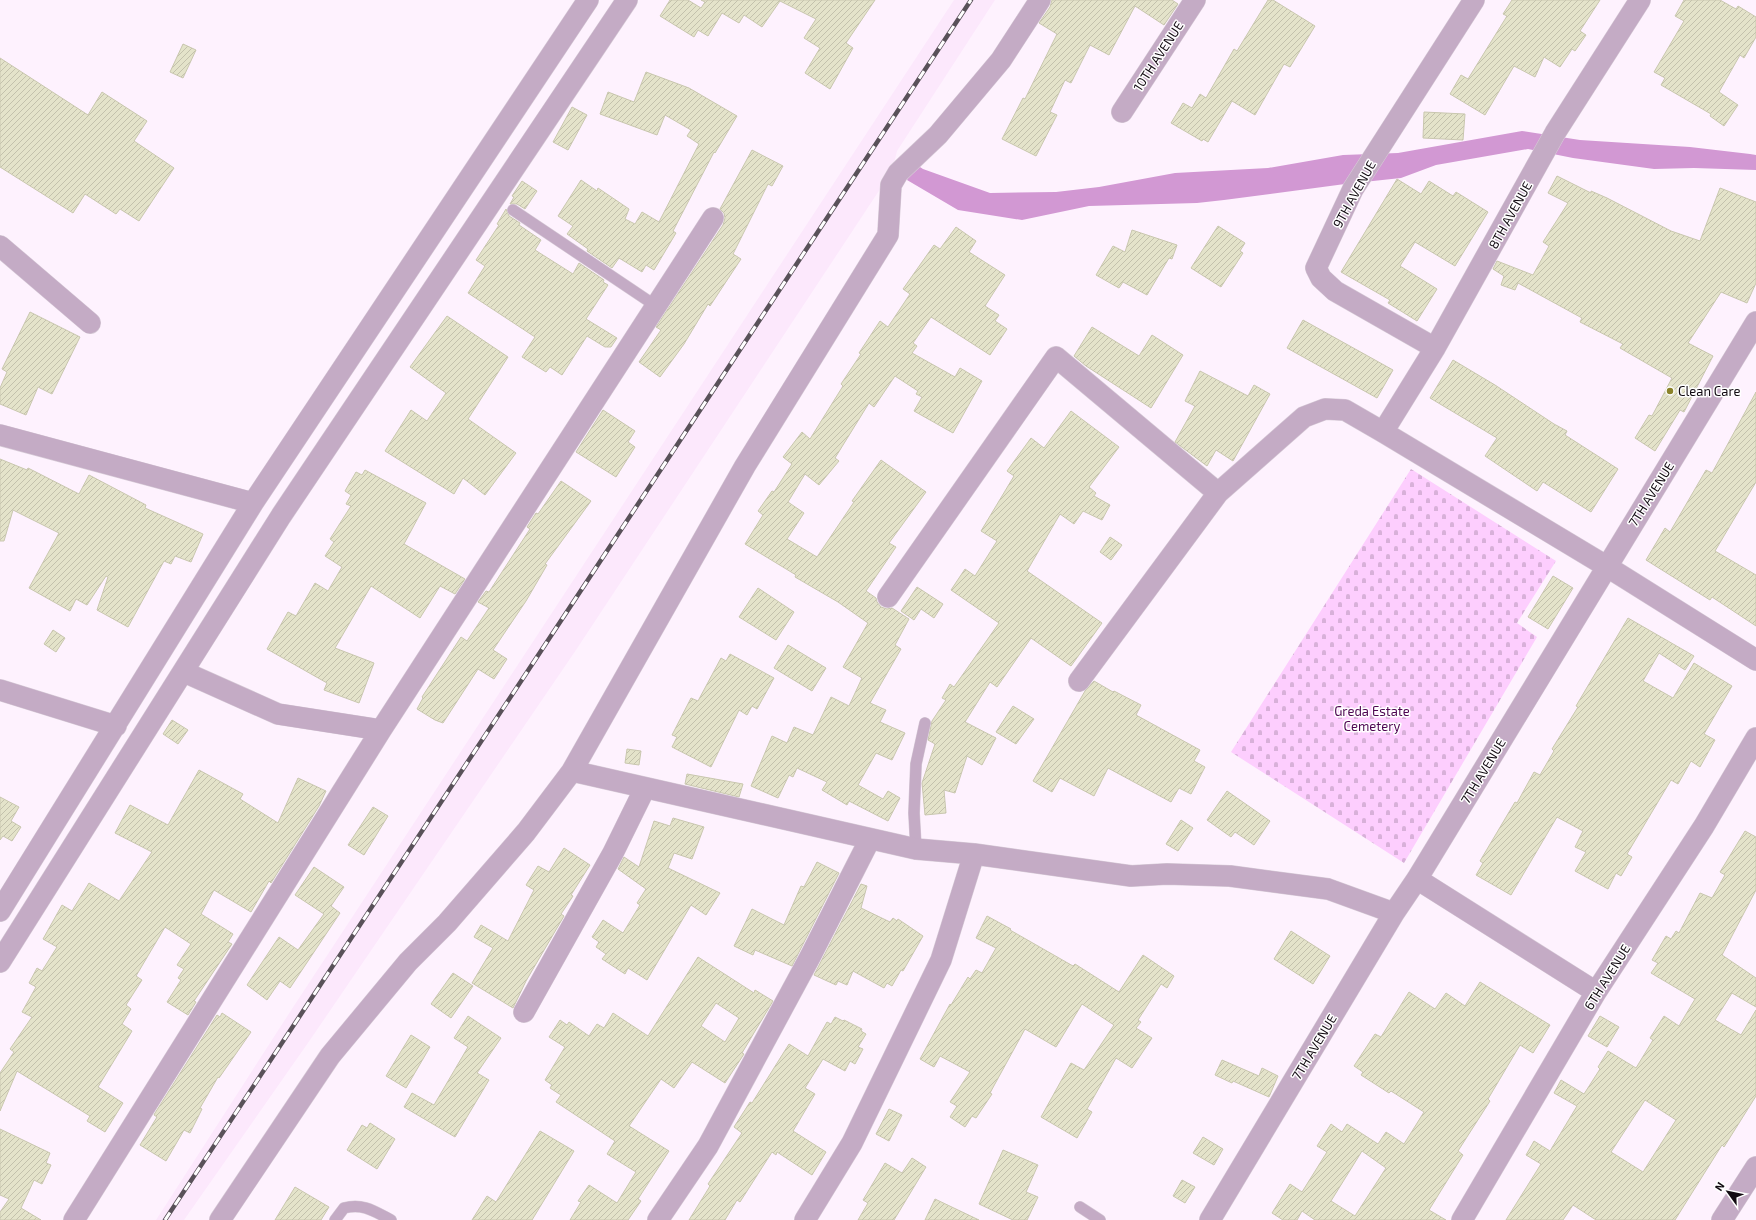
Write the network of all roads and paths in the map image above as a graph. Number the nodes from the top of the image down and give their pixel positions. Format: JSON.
{"nodes":[{"id":1,"x":588,"y":0,"type":"edge"},
{"id":2,"x":627,"y":0,"type":"edge"},
{"id":3,"x":1040,"y":0,"type":"edge"},
{"id":4,"x":1195,"y":0,"type":"edge"},
{"id":5,"x":1474,"y":0,"type":"edge"},
{"id":6,"x":1640,"y":0,"type":"edge"},
{"id":7,"x":1122,"y":112,"type":"dead end"},
{"id":8,"x":513,"y":210,"type":"dead end"},
{"id":9,"x":713,"y":218,"type":"dead end"},
{"id":10,"x":0,"y":246,"type":"edge"},
{"id":11,"x":656,"y":306,"type":"junction"},
{"id":12,"x":1756,"y":322,"type":"edge"},
{"id":13,"x":90,"y":323,"type":"dead end"},
{"id":14,"x":1435,"y":348,"type":"junction"},
{"id":15,"x":1383,"y":432,"type":"junction"},
{"id":16,"x":0,"y":435,"type":"edge"},
{"id":17,"x":1218,"y":493,"type":"junction"},
{"id":18,"x":253,"y":503,"type":"junction"},
{"id":19,"x":1606,"y":566,"type":"junction"},
{"id":20,"x":888,"y":597,"type":"dead end"},
{"id":21,"x":1756,"y":660,"type":"edge"},
{"id":22,"x":184,"y":672,"type":"junction"},
{"id":23,"x":1079,"y":681,"type":"dead end"},
{"id":24,"x":0,"y":690,"type":"edge"},
{"id":25,"x":925,"y":723,"type":"dead end"},
{"id":26,"x":116,"y":726,"type":"junction"},
{"id":27,"x":381,"y":730,"type":"junction"},
{"id":28,"x":1756,"y":738,"type":"edge"},
{"id":29,"x":572,"y":771,"type":"junction"},
{"id":30,"x":645,"y":788,"type":"junction"},
{"id":31,"x":870,"y":839,"type":"junction"},
{"id":32,"x":916,"y":849,"type":"junction"},
{"id":33,"x":974,"y":854,"type":"junction"},
{"id":34,"x":1417,"y":879,"type":"junction"},
{"id":35,"x":0,"y":911,"type":"edge"},
{"id":36,"x":1394,"y":913,"type":"junction"},
{"id":37,"x":0,"y":962,"type":"edge"},
{"id":38,"x":1596,"y":992,"type":"junction"},
{"id":39,"x":524,"y":1012,"type":"dead end"},
{"id":40,"x":1755,"y":1172,"type":"edge"},
{"id":41,"x":1080,"y":1207,"type":"dead end"},
{"id":42,"x":74,"y":1220,"type":"edge"},
{"id":43,"x":220,"y":1220,"type":"edge"},
{"id":44,"x":335,"y":1220,"type":"edge"},
{"id":45,"x":391,"y":1220,"type":"edge"},
{"id":46,"x":658,"y":1220,"type":"edge"},
{"id":47,"x":805,"y":1220,"type":"edge"},
{"id":48,"x":1100,"y":1220,"type":"edge"},
{"id":49,"x":1210,"y":1220,"type":"edge"},
{"id":50,"x":1462,"y":1220,"type":"edge"},
{"id":51,"x":1722,"y":1220,"type":"edge"}],
"edges":[{"from":1,"to":18,"type":"street"},
{"from":2,"to":22,"type":"street"},
{"from":3,"to":29,"type":"street"},
{"from":4,"to":7,"type":"street","name":"10TH AVENUE"},
{"from":5,"to":14,"type":"street","name":"9TH AVENUE"},
{"from":6,"to":14,"type":"street","name":"8TH AVENUE"},
{"from":8,"to":11,"type":"lane"},
{"from":9,"to":11,"type":"street"},
{"from":10,"to":13,"type":"street"},
{"from":11,"to":27,"type":"street"},
{"from":12,"to":19,"type":"street","name":"7TH AVENUE"},
{"from":14,"to":15,"type":"street","name":"8TH AVENUE"},
{"from":15,"to":17,"type":"street"},
{"from":15,"to":19,"type":"street"},
{"from":16,"to":18,"type":"street"},
{"from":17,"to":20,"type":"street"},
{"from":17,"to":23,"type":"street"},
{"from":18,"to":26,"type":"street"},
{"from":19,"to":21,"type":"street"},
{"from":19,"to":34,"type":"street","name":"7TH AVENUE"},
{"from":22,"to":27,"type":"street"},
{"from":22,"to":37,"type":"street"},
{"from":24,"to":26,"type":"street"},
{"from":25,"to":32,"type":"lane"},
{"from":26,"to":35,"type":"street"},
{"from":27,"to":42,"type":"street"},
{"from":28,"to":38,"type":"street","name":"6TH AVENUE"},
{"from":29,"to":30,"type":"street"},
{"from":29,"to":43,"type":"street"},
{"from":30,"to":31,"type":"street"},
{"from":30,"to":39,"type":"street"},
{"from":31,"to":32,"type":"street"},
{"from":31,"to":46,"type":"street"},
{"from":32,"to":33,"type":"street"},
{"from":33,"to":36,"type":"street"},
{"from":33,"to":47,"type":"street"},
{"from":34,"to":36,"type":"street","name":"7TH AVENUE"},
{"from":34,"to":38,"type":"street"},
{"from":36,"to":49,"type":"street","name":"7TH AVENUE"},
{"from":38,"to":50,"type":"street","name":"6TH AVENUE"},
{"from":40,"to":51,"type":"street"},
{"from":41,"to":48,"type":"lane"},
{"from":44,"to":45,"type":"lane"}]}
